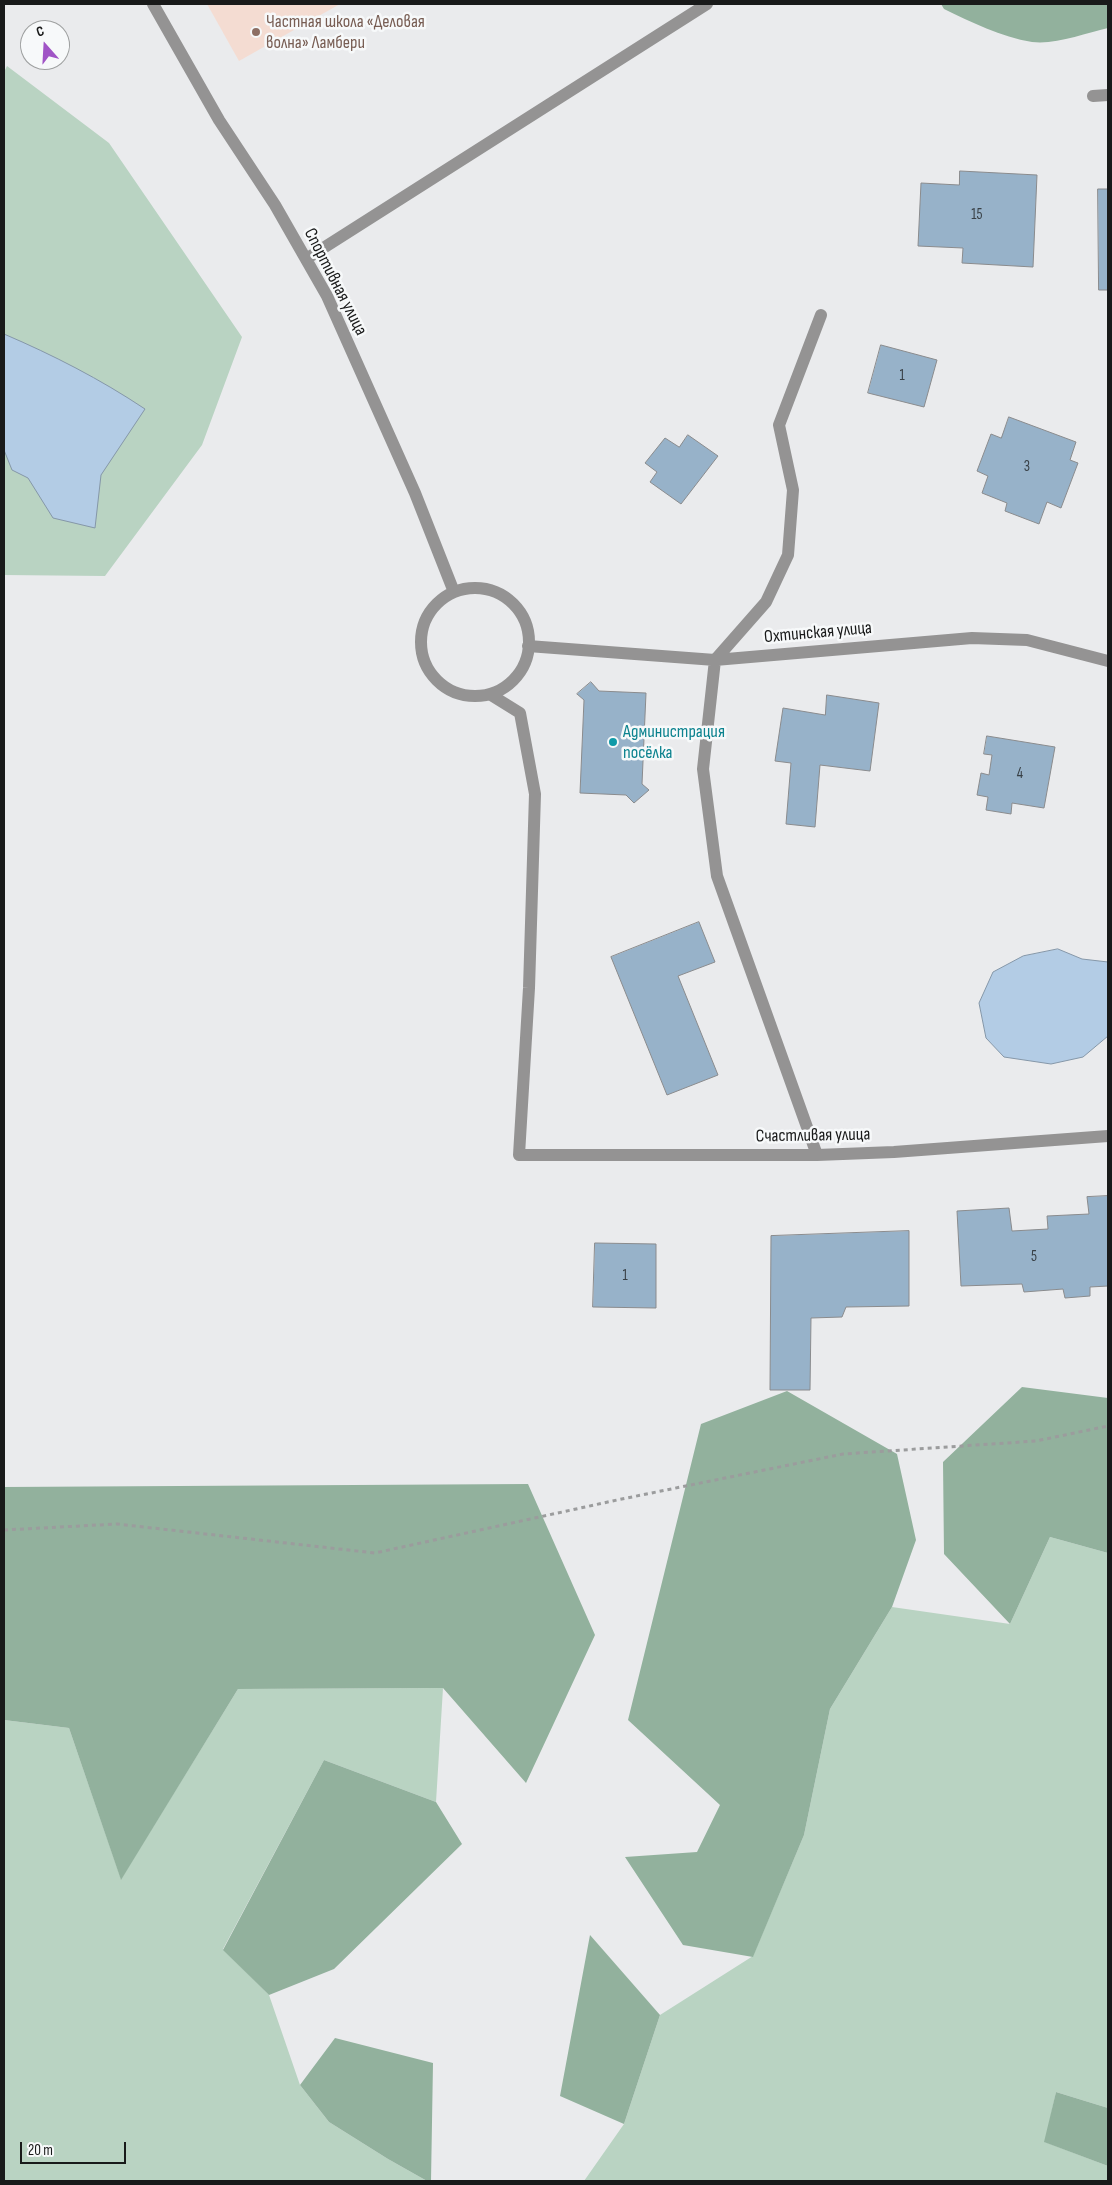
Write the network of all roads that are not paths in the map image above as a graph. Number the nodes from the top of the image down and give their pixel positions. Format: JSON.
{"nodes":[{"id":1,"x":153,"y":4,"type":"edge"},
{"id":2,"x":707,"y":4,"type":"edge"},
{"id":3,"x":1108,"y":95,"type":"edge"},
{"id":4,"x":1093,"y":96,"type":"dead end"},
{"id":5,"x":306,"y":259,"type":"junction"},
{"id":6,"x":822,"y":314,"type":"dead end"},
{"id":7,"x":454,"y":592,"type":"junction"},
{"id":8,"x":528,"y":646,"type":"junction"},
{"id":9,"x":715,"y":660,"type":"junction"},
{"id":10,"x":1108,"y":661,"type":"edge"},
{"id":11,"x":491,"y":695,"type":"junction"},
{"id":12,"x":1108,"y":1136,"type":"edge"},
{"id":13,"x":817,"y":1155,"type":"junction"}],
"edges":[{"from":1,"to":5,"type":"street","name":"Спортивная улица"},
{"from":2,"to":5,"type":"street"},
{"from":3,"to":4,"type":"street"},
{"from":5,"to":7,"type":"street","name":"Спортивная улица"},
{"from":6,"to":9,"type":"street"},
{"from":7,"to":8,"type":"street"},
{"from":7,"to":11,"type":"street"},
{"from":8,"to":9,"type":"street","name":"Охтинская улица"},
{"from":8,"to":11,"type":"street"},
{"from":9,"to":10,"type":"street","name":"Охтинская улица"},
{"from":9,"to":13,"type":"street"},
{"from":11,"to":13,"type":"street","name":"Счастливая улица"},
{"from":12,"to":13,"type":"street","name":"Счастливая улица"}]}
